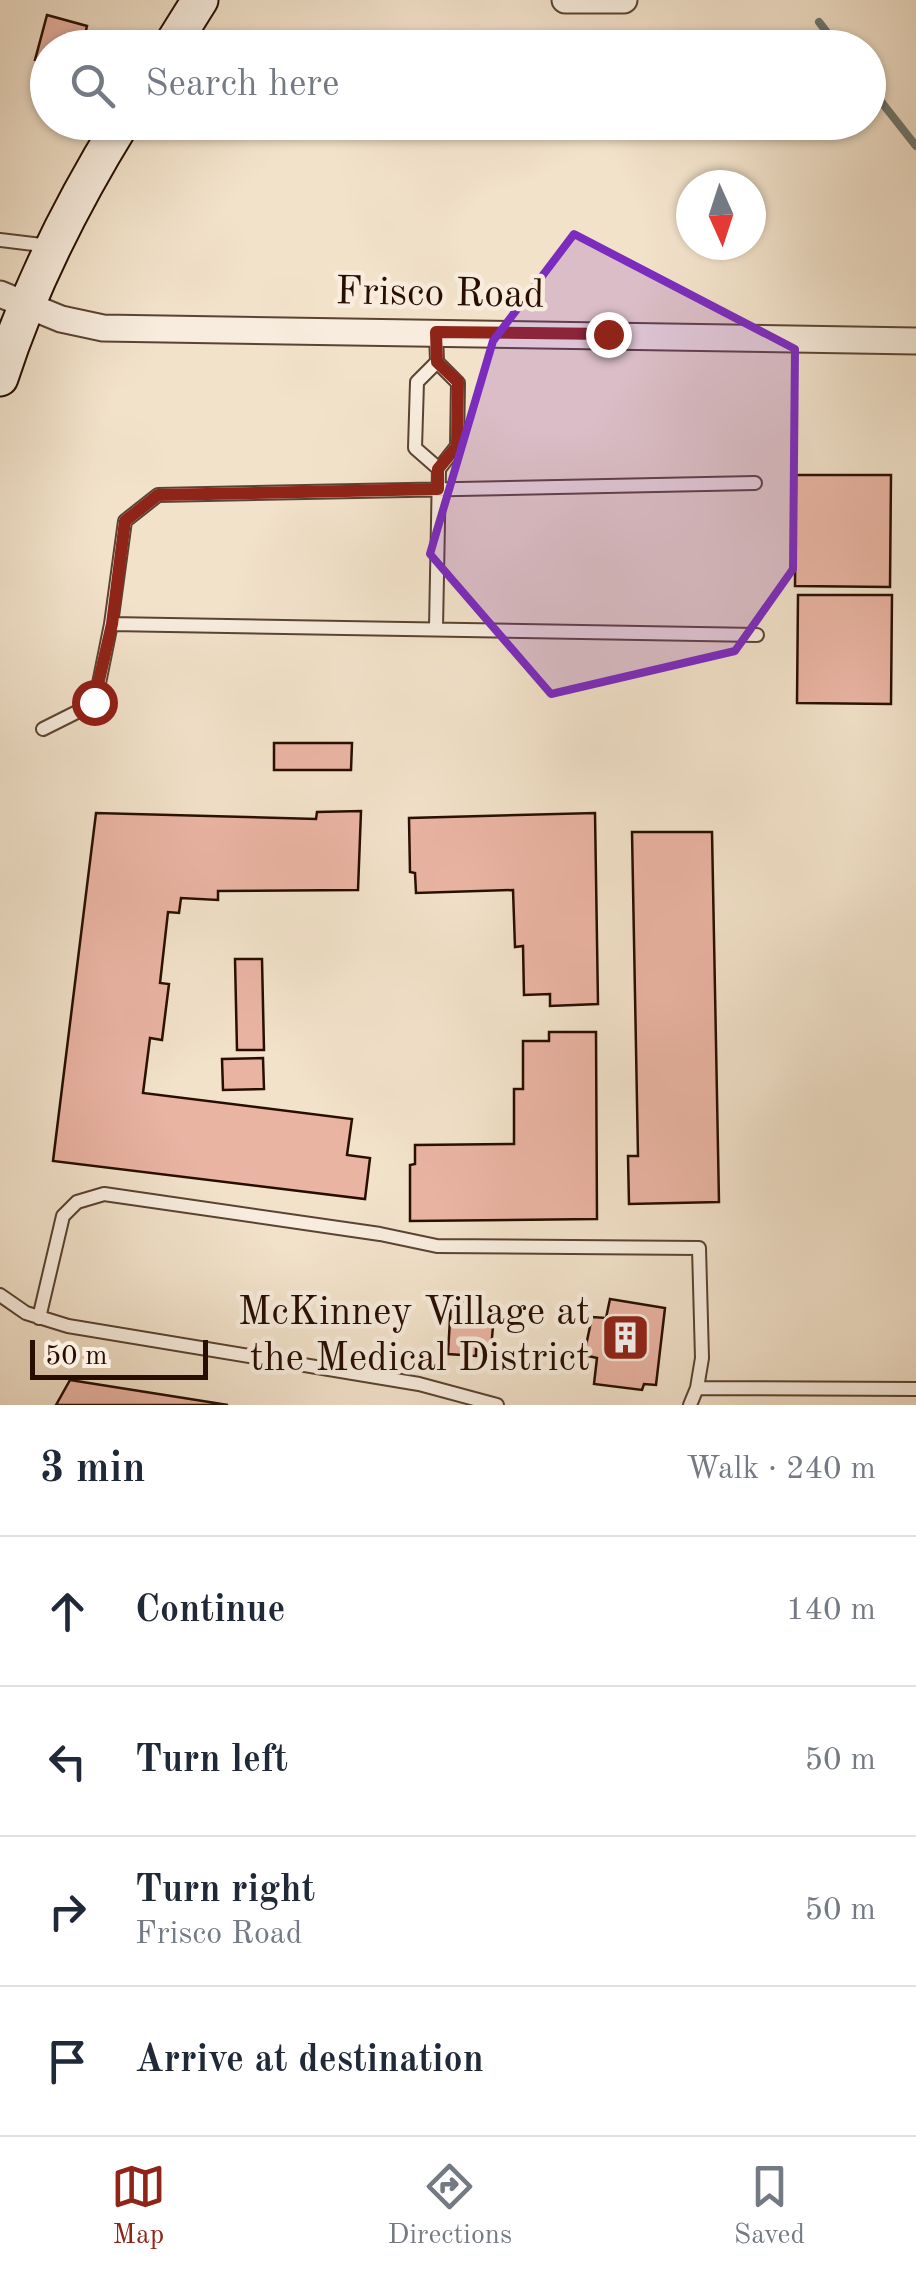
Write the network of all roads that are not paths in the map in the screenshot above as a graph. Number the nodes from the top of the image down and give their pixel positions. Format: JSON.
{"nodes":[{"id":1,"x":200,"y":0,"type":"edge"},
{"id":2,"x":565,"y":0,"type":"edge"},
{"id":3,"x":624,"y":0,"type":"edge"},
{"id":4,"x":181,"y":30,"type":"edge"},
{"id":5,"x":112,"y":140,"type":"edge"},
{"id":6,"x":0,"y":240,"type":"edge"},
{"id":7,"x":52,"y":246,"type":"junction"},
{"id":8,"x":14,"y":298,"type":"edge"},
{"id":9,"x":436,"y":332,"type":"junction"},
{"id":10,"x":916,"y":341,"type":"edge"},
{"id":11,"x":437,"y":362,"type":"junction"},
{"id":12,"x":0,"y":378,"type":"edge"},
{"id":13,"x":438,"y":469,"type":"junction"},
{"id":14,"x":755,"y":483,"type":"dead end"},
{"id":15,"x":438,"y":489,"type":"junction"},
{"id":16,"x":112,"y":624,"type":"junction"},
{"id":17,"x":436,"y":628,"type":"junction"},
{"id":18,"x":757,"y":635,"type":"dead end"},
{"id":19,"x":43,"y":729,"type":"dead end"},
{"id":20,"x":0,"y":1295,"type":"edge"},
{"id":21,"x":39,"y":1318,"type":"junction"},
{"id":22,"x":697,"y":1388,"type":"junction"},
{"id":23,"x":916,"y":1389,"type":"edge"},
{"id":24,"x":497,"y":1405,"type":"edge"},
{"id":25,"x":690,"y":1405,"type":"edge"}],
"edges":[{"from":1,"to":4,"type":"main road"},
{"from":2,"to":3,"type":"street"},
{"from":5,"to":7,"type":"main road"},
{"from":6,"to":7,"type":"lane"},
{"from":7,"to":8,"type":"main road"},
{"from":8,"to":9,"type":"street","name":"Frisco Road"},
{"from":8,"to":12,"type":"main road"},
{"from":9,"to":10,"type":"street","name":"Frisco Road"},
{"from":9,"to":11,"type":"lane"},
{"from":11,"to":13,"type":"lane"},
{"from":11,"to":13,"type":"lane"},
{"from":13,"to":15,"type":"lane"},
{"from":14,"to":15,"type":"lane"},
{"from":15,"to":16,"type":"lane"},
{"from":15,"to":17,"type":"lane"},
{"from":16,"to":17,"type":"lane"},
{"from":16,"to":19,"type":"lane"},
{"from":17,"to":18,"type":"lane"},
{"from":20,"to":21,"type":"lane"},
{"from":21,"to":22,"type":"lane"},
{"from":21,"to":24,"type":"lane"},
{"from":22,"to":23,"type":"lane"},
{"from":22,"to":25,"type":"lane"}]}
